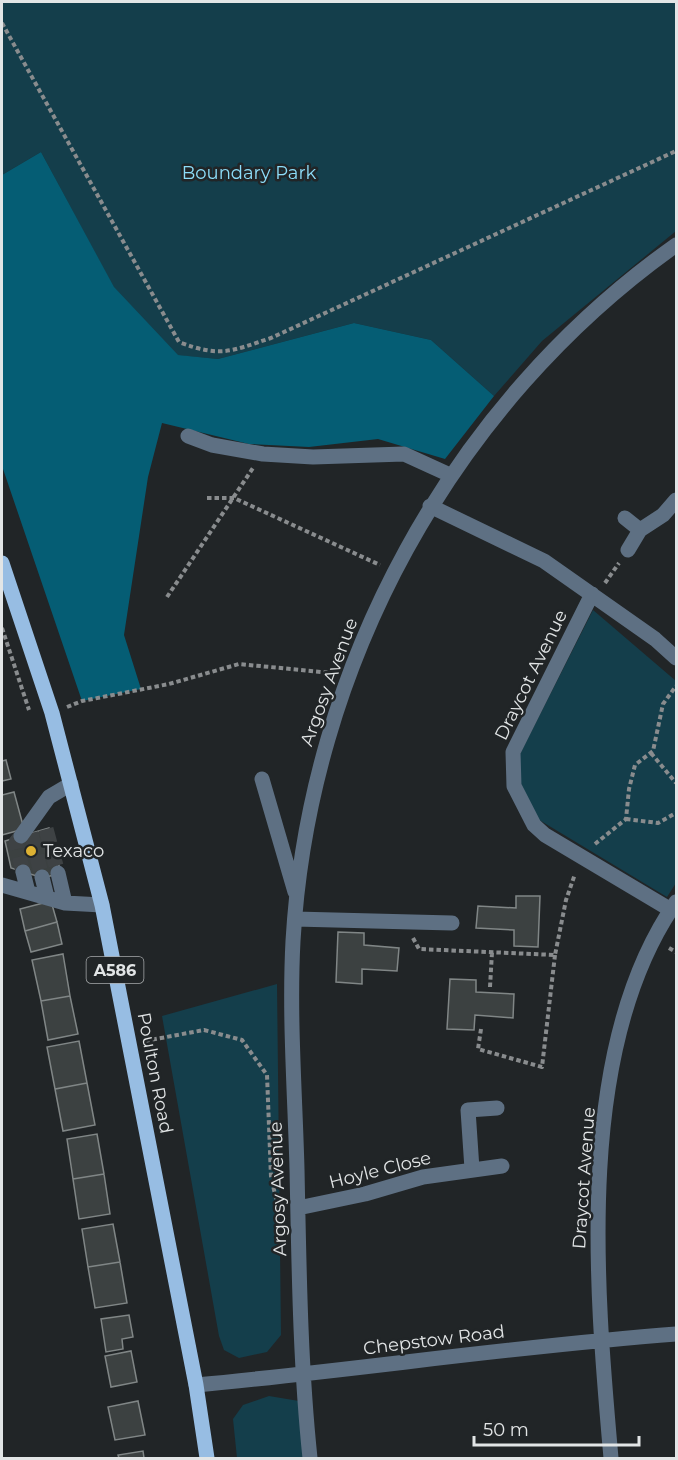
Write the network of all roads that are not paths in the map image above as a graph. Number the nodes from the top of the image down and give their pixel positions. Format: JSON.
{"nodes":[{"id":1,"x":676,"y":245,"type":"edge"},
{"id":2,"x":188,"y":436,"type":"dead end"},
{"id":3,"x":450,"y":475,"type":"junction"},
{"id":4,"x":676,"y":500,"type":"edge"},
{"id":5,"x":430,"y":506,"type":"junction"},
{"id":6,"x":625,"y":518,"type":"dead end"},
{"id":7,"x":640,"y":530,"type":"junction"},
{"id":8,"x":628,"y":550,"type":"road end"},
{"id":9,"x":2,"y":563,"type":"edge"},
{"id":10,"x":594,"y":595,"type":"junction"},
{"id":11,"x":676,"y":658,"type":"edge"},
{"id":12,"x":262,"y":779,"type":"dead end"},
{"id":13,"x":71,"y":784,"type":"junction"},
{"id":14,"x":41,"y":809,"type":"junction"},
{"id":15,"x":46,"y":829,"type":"tunnel mouth"},
{"id":16,"x":27,"y":832,"type":"tunnel mouth"},
{"id":17,"x":23,"y":872,"type":"tunnel mouth"},
{"id":18,"x":58,"y":873,"type":"tunnel mouth"},
{"id":19,"x":42,"y":877,"type":"tunnel mouth"},
{"id":20,"x":2,"y":885,"type":"edge"},
{"id":21,"x":28,"y":892,"type":"junction"},
{"id":22,"x":47,"y":897,"type":"junction"},
{"id":23,"x":297,"y":901,"type":"junction"},
{"id":24,"x":66,"y":903,"type":"junction"},
{"id":25,"x":102,"y":905,"type":"junction"},
{"id":26,"x":674,"y":906,"type":"edge"},
{"id":27,"x":295,"y":919,"type":"junction"},
{"id":28,"x":452,"y":924,"type":"dead end"},
{"id":29,"x":497,"y":1108,"type":"dead end"},
{"id":30,"x":502,"y":1166,"type":"dead end"},
{"id":31,"x":472,"y":1169,"type":"junction"},
{"id":32,"x":298,"y":1208,"type":"junction"},
{"id":33,"x":676,"y":1334,"type":"edge"},
{"id":34,"x":600,"y":1340,"type":"junction"},
{"id":35,"x":304,"y":1375,"type":"junction"},
{"id":36,"x":196,"y":1385,"type":"junction"},
{"id":37,"x":207,"y":1458,"type":"edge"},
{"id":38,"x":310,"y":1458,"type":"edge"},
{"id":39,"x":611,"y":1458,"type":"edge"}],
"edges":[{"from":1,"to":3,"type":"street","name":"Argosy Avenue"},
{"from":2,"to":3,"type":"street"},
{"from":3,"to":5,"type":"street","name":"Argosy Avenue"},
{"from":4,"to":7,"type":"street"},
{"from":5,"to":10,"type":"street"},
{"from":5,"to":23,"type":"street","name":"Argosy Avenue"},
{"from":6,"to":7,"type":"street"},
{"from":7,"to":8,"type":"street"},
{"from":9,"to":13,"type":"main road","name":"Poulton Road","number":"A586"},
{"from":10,"to":11,"type":"street"},
{"from":10,"to":26,"type":"street","name":"Draycot Avenue"},
{"from":12,"to":23,"type":"street"},
{"from":13,"to":14,"type":"street"},
{"from":13,"to":25,"type":"main road","name":"Poulton Road","number":"A586"},
{"from":14,"to":15,"type":"street"},
{"from":14,"to":16,"type":"street"},
{"from":17,"to":21,"type":"street"},
{"from":18,"to":24,"type":"street"},
{"from":19,"to":22,"type":"street"},
{"from":20,"to":21,"type":"street"},
{"from":21,"to":22,"type":"street"},
{"from":22,"to":24,"type":"street"},
{"from":23,"to":27,"type":"street","name":"Argosy Avenue"},
{"from":24,"to":25,"type":"street"},
{"from":25,"to":36,"type":"main road","name":"Poulton Road","number":"A586"},
{"from":26,"to":34,"type":"street","name":"Draycot Avenue"},
{"from":27,"to":28,"type":"street"},
{"from":27,"to":32,"type":"street","name":"Argosy Avenue"},
{"from":29,"to":31,"type":"street"},
{"from":30,"to":31,"type":"street","name":"Hoyle Close"},
{"from":31,"to":32,"type":"street","name":"Hoyle Close"},
{"from":32,"to":35,"type":"street","name":"Argosy Avenue"},
{"from":33,"to":34,"type":"street","name":"Chepstow Road"},
{"from":34,"to":35,"type":"street","name":"Chepstow Road"},
{"from":34,"to":39,"type":"street","name":"Draycot Avenue"},
{"from":35,"to":36,"type":"street","name":"Chepstow Road"},
{"from":35,"to":38,"type":"street","name":"Argosy Avenue"},
{"from":36,"to":37,"type":"main road","name":"Poulton Road","number":"A586"}]}
